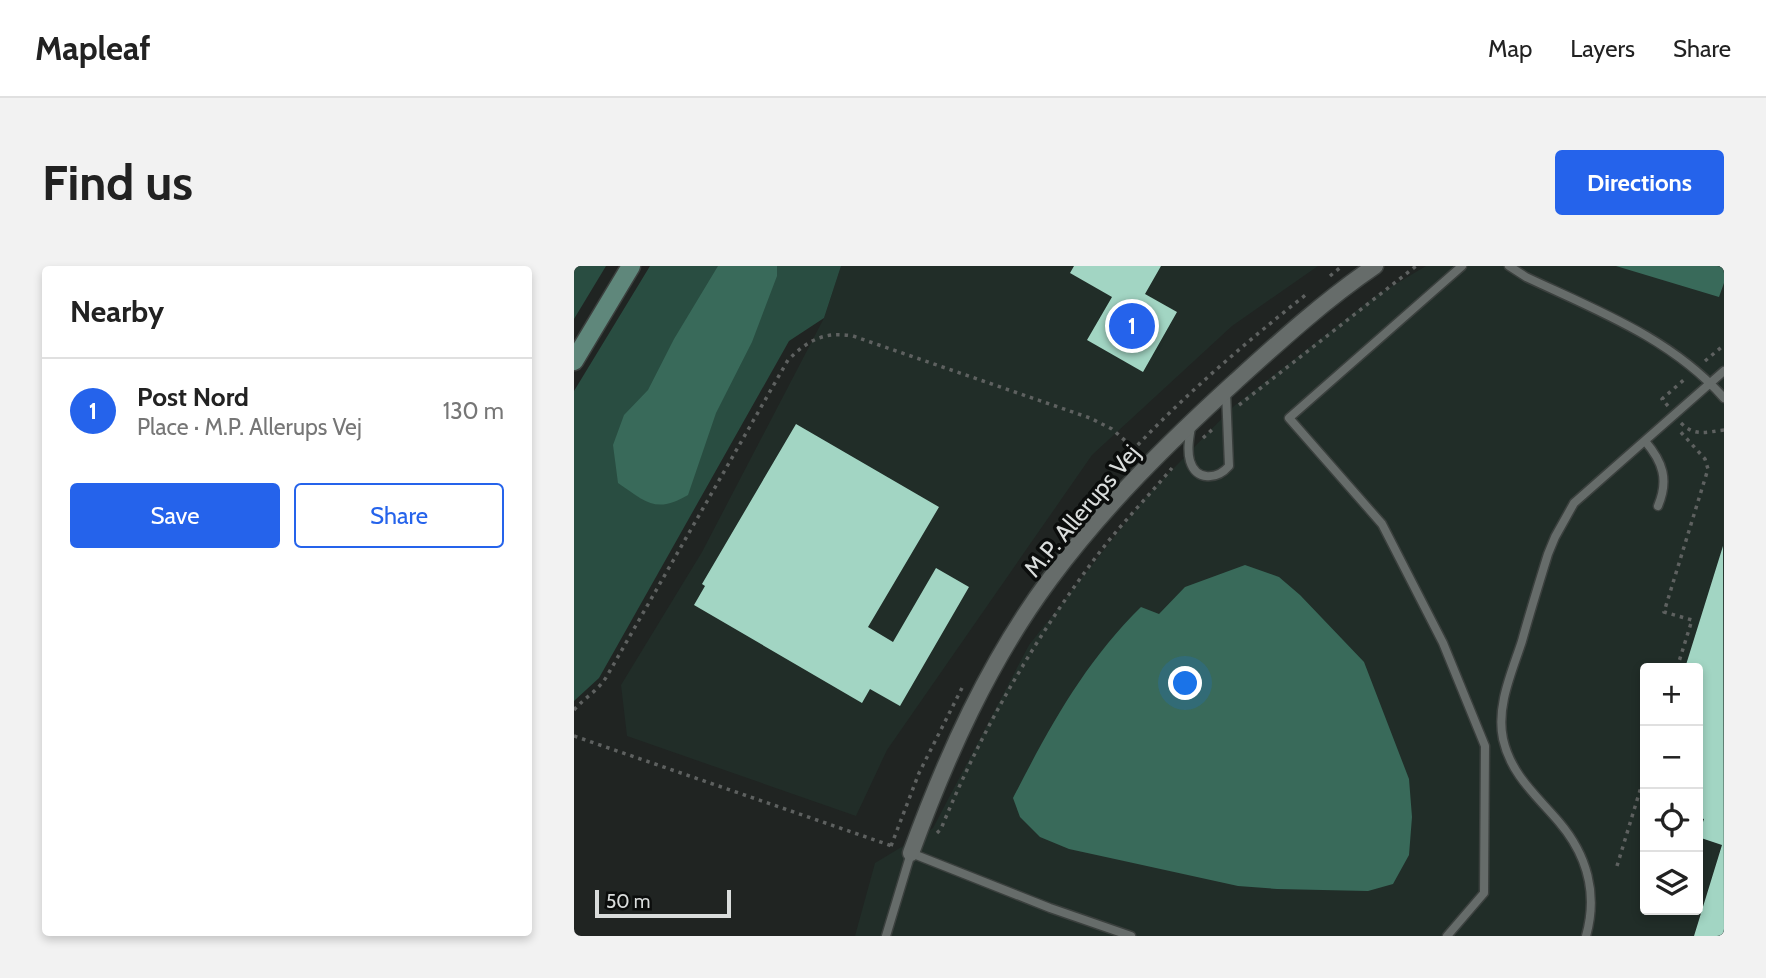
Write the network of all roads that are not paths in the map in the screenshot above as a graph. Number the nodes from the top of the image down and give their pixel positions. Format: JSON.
{"nodes":[{"id":1,"x":631,"y":266,"type":"edge"},
{"id":2,"x":1375,"y":266,"type":"edge"},
{"id":3,"x":1462,"y":266,"type":"edge"},
{"id":4,"x":1509,"y":266,"type":"edge"},
{"id":5,"x":574,"y":361,"type":"edge"},
{"id":6,"x":1724,"y":371,"type":"edge"},
{"id":7,"x":1711,"y":383,"type":"junction"},
{"id":8,"x":1226,"y":390,"type":"junction"},
{"id":9,"x":1724,"y":398,"type":"edge"},
{"id":10,"x":1193,"y":421,"type":"junction"},
{"id":11,"x":1645,"y":441,"type":"junction"},
{"id":12,"x":1658,"y":506,"type":"dead end"},
{"id":13,"x":911,"y":853,"type":"junction"},
{"id":14,"x":886,"y":936,"type":"edge"},
{"id":15,"x":1131,"y":936,"type":"edge"},
{"id":16,"x":1447,"y":936,"type":"edge"},
{"id":17,"x":1587,"y":936,"type":"edge"}],
"edges":[{"from":1,"to":5,"type":"main road"},
{"from":2,"to":8,"type":"street","name":"M.P. Allerups Vej"},
{"from":3,"to":16,"type":"lane"},
{"from":4,"to":7,"type":"lane"},
{"from":6,"to":7,"type":"lane"},
{"from":7,"to":9,"type":"lane"},
{"from":7,"to":11,"type":"lane"},
{"from":8,"to":10,"type":"street","name":"M.P. Allerups Vej"},
{"from":8,"to":10,"type":"lane"},
{"from":10,"to":13,"type":"street","name":"M.P. Allerups Vej"},
{"from":11,"to":12,"type":"lane"},
{"from":11,"to":17,"type":"lane"},
{"from":13,"to":14,"type":"lane"},
{"from":13,"to":15,"type":"lane"}]}
